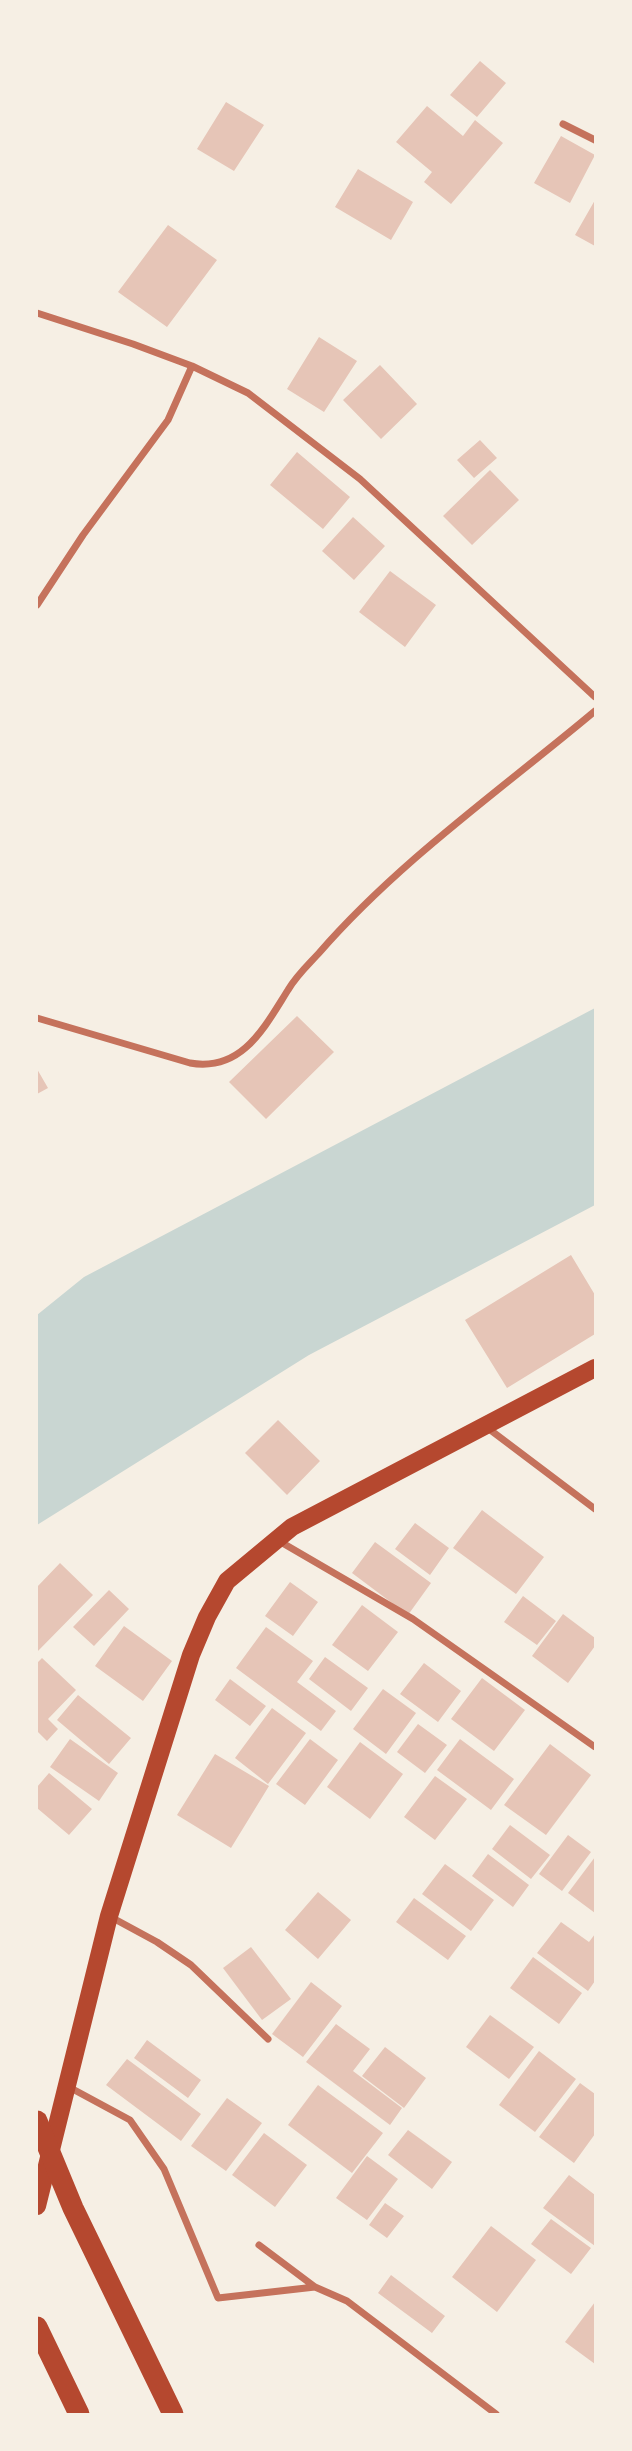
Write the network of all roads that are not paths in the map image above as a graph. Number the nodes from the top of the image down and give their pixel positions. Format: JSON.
{"nodes":[{"id":1,"x":563,"y":124,"type":"dead end"},
{"id":2,"x":595,"y":139,"type":"edge"},
{"id":3,"x":37,"y":313,"type":"edge"},
{"id":4,"x":192,"y":366,"type":"junction"},
{"id":5,"x":37,"y":605,"type":"edge"},
{"id":6,"x":595,"y":697,"type":"edge"},
{"id":7,"x":595,"y":711,"type":"edge"},
{"id":8,"x":37,"y":1018,"type":"edge"},
{"id":9,"x":595,"y":1368,"type":"edge"},
{"id":10,"x":485,"y":1426,"type":"junction"},
{"id":11,"x":595,"y":1509,"type":"edge"},
{"id":12,"x":276,"y":1539,"type":"junction"},
{"id":13,"x":595,"y":1747,"type":"edge"},
{"id":14,"x":109,"y":1916,"type":"junction"},
{"id":15,"x":268,"y":2039,"type":"dead end"},
{"id":16,"x":67,"y":2086,"type":"junction"},
{"id":17,"x":37,"y":2121,"type":"edge"},
{"id":18,"x":37,"y":2206,"type":"edge"},
{"id":19,"x":259,"y":2245,"type":"dead end"},
{"id":20,"x":315,"y":2287,"type":"junction"},
{"id":21,"x":37,"y":2327,"type":"edge"},
{"id":22,"x":79,"y":2414,"type":"edge"},
{"id":23,"x":173,"y":2414,"type":"edge"},
{"id":24,"x":496,"y":2414,"type":"edge"}],
"edges":[{"from":1,"to":2,"type":"street"},
{"from":3,"to":4,"type":"street"},
{"from":4,"to":5,"type":"street"},
{"from":4,"to":6,"type":"street"},
{"from":7,"to":8,"type":"street"},
{"from":9,"to":10,"type":"main road"},
{"from":10,"to":11,"type":"street"},
{"from":10,"to":12,"type":"main road"},
{"from":12,"to":13,"type":"street"},
{"from":12,"to":14,"type":"main road"},
{"from":14,"to":15,"type":"street"},
{"from":14,"to":16,"type":"main road"},
{"from":16,"to":18,"type":"main road"},
{"from":16,"to":20,"type":"street"},
{"from":17,"to":23,"type":"highway"},
{"from":19,"to":20,"type":"street"},
{"from":20,"to":24,"type":"street"},
{"from":21,"to":22,"type":"highway"}]}
